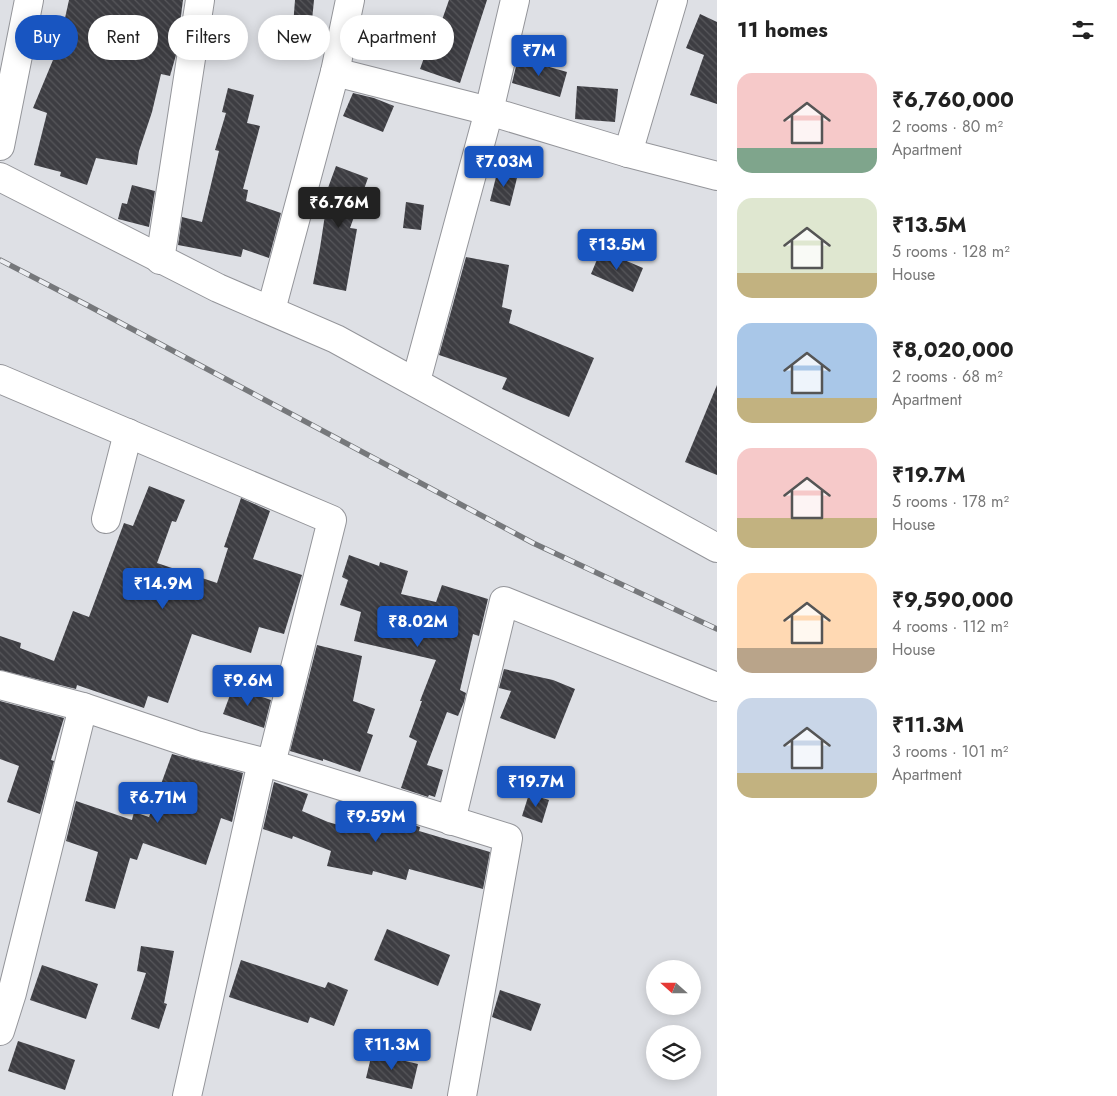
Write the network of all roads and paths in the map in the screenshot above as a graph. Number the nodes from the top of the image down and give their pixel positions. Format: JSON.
{"nodes":[{"id":1,"x":29,"y":0,"type":"edge"},
{"id":2,"x":200,"y":0,"type":"edge"},
{"id":3,"x":350,"y":0,"type":"edge"},
{"id":4,"x":515,"y":0,"type":"edge"},
{"id":5,"x":673,"y":0,"type":"edge"},
{"id":6,"x":334,"y":72,"type":"junction"},
{"id":7,"x":489,"y":111,"type":"junction"},
{"id":8,"x":0,"y":146,"type":"edge"},
{"id":9,"x":628,"y":153,"type":"junction"},
{"id":10,"x":0,"y":176,"type":"edge"},
{"id":11,"x":717,"y":176,"type":"edge"},
{"id":12,"x":160,"y":260,"type":"junction"},
{"id":13,"x":271,"y":310,"type":"junction"},
{"id":14,"x":0,"y":378,"type":"edge"},
{"id":15,"x":416,"y":381,"type":"junction"},
{"id":16,"x":128,"y":433,"type":"junction"},
{"id":17,"x":106,"y":519,"type":"dead end"},
{"id":18,"x":717,"y":548,"type":"edge"},
{"id":19,"x":0,"y":685,"type":"edge"},
{"id":20,"x":717,"y":687,"type":"edge"},
{"id":21,"x":83,"y":707,"type":"junction"},
{"id":22,"x":266,"y":763,"type":"junction"},
{"id":23,"x":451,"y":822,"type":"junction"},
{"id":24,"x":6,"y":991,"type":"edge"},
{"id":25,"x":0,"y":1031,"type":"edge"},
{"id":26,"x":187,"y":1096,"type":"edge"},
{"id":27,"x":462,"y":1096,"type":"edge"}],
"edges":[{"from":1,"to":8,"type":"street"},
{"from":2,"to":12,"type":"street"},
{"from":3,"to":6,"type":"street"},
{"from":4,"to":7,"type":"street"},
{"from":5,"to":9,"type":"street"},
{"from":6,"to":7,"type":"street"},
{"from":6,"to":13,"type":"street"},
{"from":7,"to":9,"type":"street"},
{"from":7,"to":15,"type":"street"},
{"from":9,"to":11,"type":"street"},
{"from":10,"to":12,"type":"street"},
{"from":12,"to":13,"type":"street"},
{"from":13,"to":15,"type":"street"},
{"from":14,"to":16,"type":"street"},
{"from":15,"to":18,"type":"street"},
{"from":16,"to":17,"type":"street"},
{"from":16,"to":22,"type":"street"},
{"from":19,"to":21,"type":"street"},
{"from":20,"to":23,"type":"street"},
{"from":21,"to":22,"type":"street"},
{"from":21,"to":24,"type":"street"},
{"from":22,"to":23,"type":"street"},
{"from":22,"to":26,"type":"street"},
{"from":23,"to":27,"type":"street"},
{"from":24,"to":25,"type":"street"}]}
